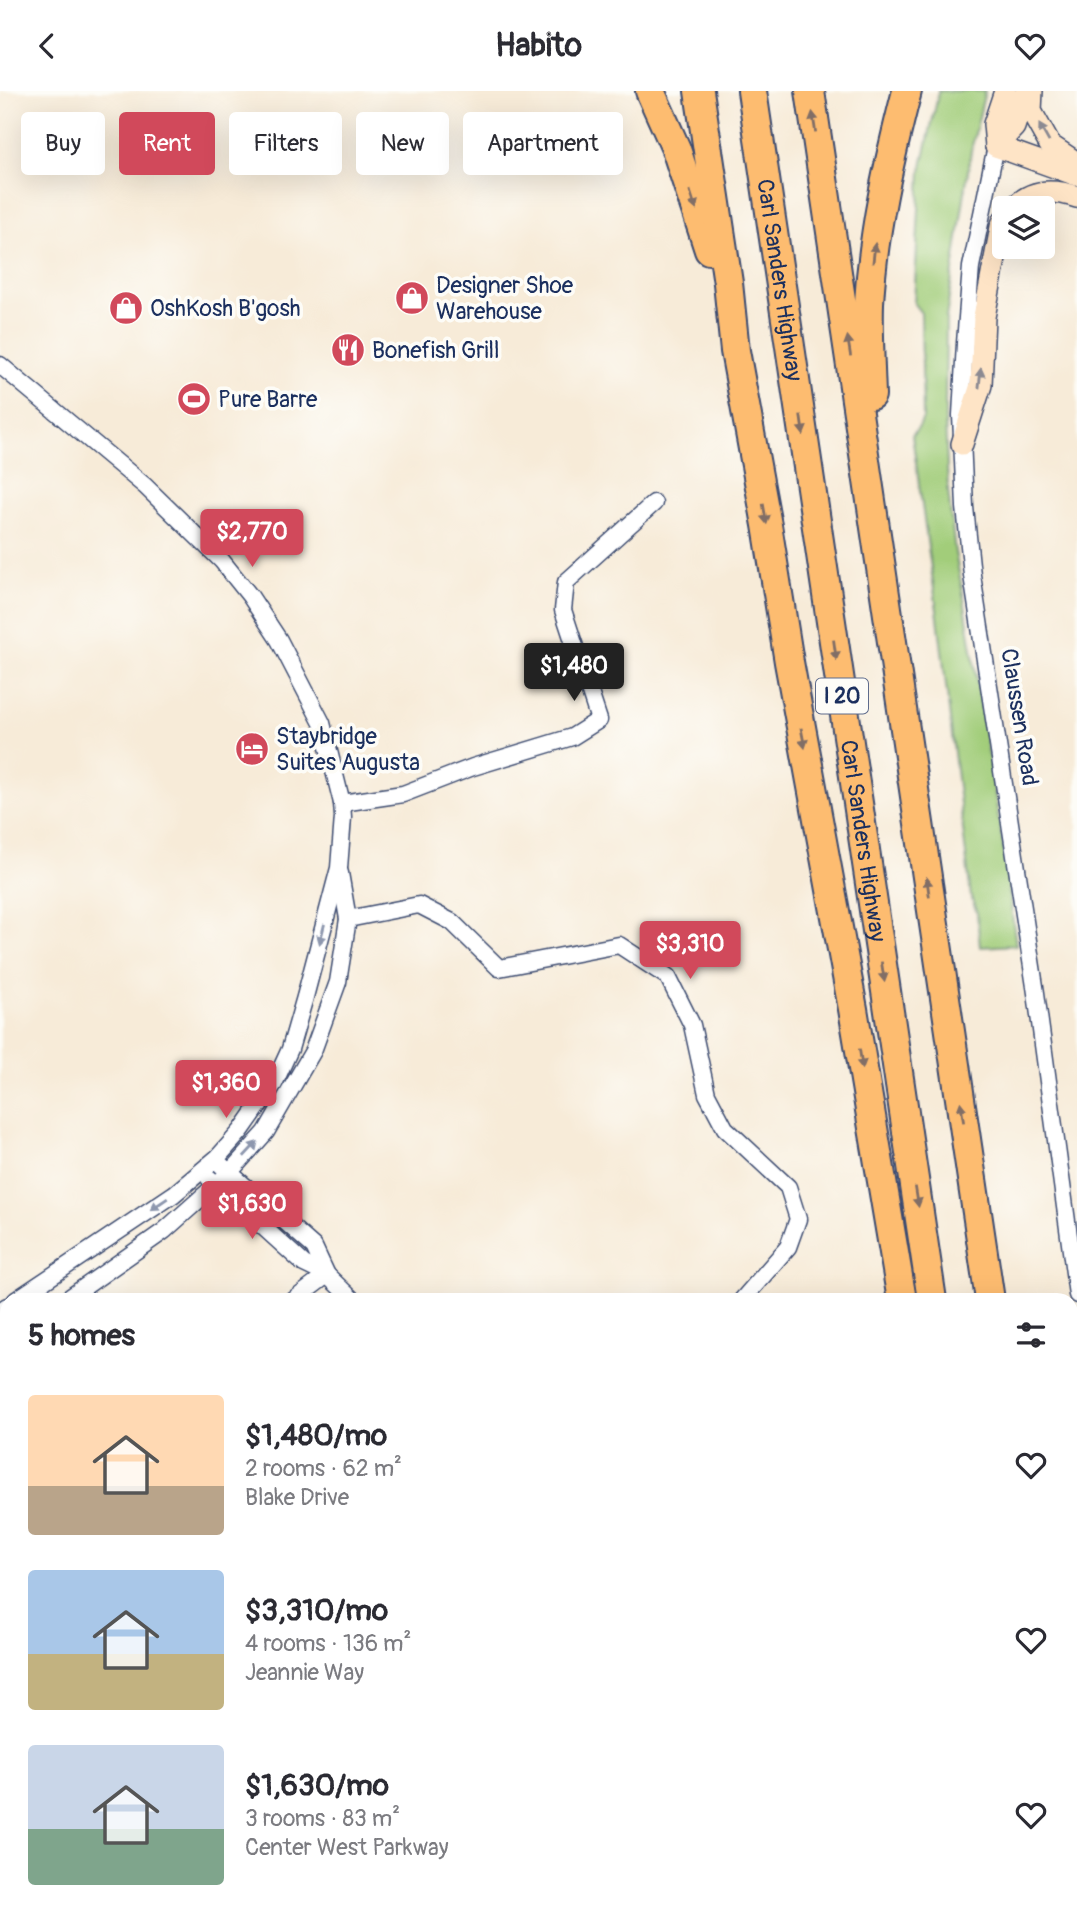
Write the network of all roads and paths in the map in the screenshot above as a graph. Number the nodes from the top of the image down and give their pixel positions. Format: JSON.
{"nodes":[{"id":1,"x":650,"y":91,"type":"edge"},
{"id":2,"x":699,"y":91,"type":"edge"},
{"id":3,"x":752,"y":91,"type":"edge"},
{"id":4,"x":810,"y":91,"type":"edge"},
{"id":5,"x":906,"y":91,"type":"edge"},
{"id":6,"x":1005,"y":91,"type":"edge"},
{"id":7,"x":1026,"y":91,"type":"edge"},
{"id":8,"x":1032,"y":91,"type":"edge"},
{"id":9,"x":996,"y":146,"type":"junction"},
{"id":10,"x":1077,"y":163,"type":"edge"},
{"id":11,"x":1077,"y":176,"type":"edge"},
{"id":12,"x":1029,"y":196,"type":"edge"},
{"id":13,"x":1077,"y":197,"type":"edge"},
{"id":14,"x":994,"y":259,"type":"edge"},
{"id":15,"x":736,"y":351,"type":"junction"},
{"id":16,"x":0,"y":366,"type":"edge"},
{"id":17,"x":962,"y":444,"type":"junction"},
{"id":18,"x":654,"y":503,"type":"dead end"},
{"id":19,"x":876,"y":541,"type":"junction"},
{"id":20,"x":342,"y":803,"type":"junction"},
{"id":21,"x":339,"y":868,"type":"junction"},
{"id":22,"x":348,"y":919,"type":"junction"},
{"id":23,"x":215,"y":1159,"type":"junction"},
{"id":24,"x":201,"y":1171,"type":"junction"},
{"id":25,"x":229,"y":1173,"type":"junction"},
{"id":26,"x":216,"y":1184,"type":"junction"},
{"id":27,"x":327,"y":1275,"type":"junction"},
{"id":28,"x":1077,"y":1288,"type":"edge"},
{"id":29,"x":27,"y":1293,"type":"edge"},
{"id":30,"x":76,"y":1293,"type":"edge"},
{"id":31,"x":303,"y":1293,"type":"edge"},
{"id":32,"x":346,"y":1293,"type":"edge"},
{"id":33,"x":749,"y":1293,"type":"edge"},
{"id":34,"x":901,"y":1293,"type":"edge"},
{"id":35,"x":931,"y":1293,"type":"edge"},
{"id":36,"x":989,"y":1293,"type":"edge"}],
"edges":[{"from":1,"to":15,"type":"highway","one_way":true},
{"from":2,"to":15,"type":"highway"},
{"from":3,"to":35,"type":"highway","name":"Carl Sanders Highway","number":"I 20","one_way":true},
{"from":19,"to":4,"type":"highway","number":"I 20","one_way":true},
{"from":19,"to":5,"type":"highway","one_way":true},
{"from":6,"to":9,"type":"street","name":"Claussen Road"},
{"from":7,"to":9,"type":"street","name":"Claussen Road"},
{"from":10,"to":8,"type":"street","one_way":true},
{"from":9,"to":11,"type":"street"},
{"from":9,"to":17,"type":"street","name":"Claussen Road"},
{"from":12,"to":13,"type":"street"},
{"from":17,"to":14,"type":"street","one_way":true},
{"from":15,"to":34,"type":"highway","one_way":true},
{"from":16,"to":20,"type":"street"},
{"from":17,"to":28,"type":"street","name":"Claussen Road"},
{"from":18,"to":20,"type":"street"},
{"from":36,"to":19,"type":"highway","number":"I 20","one_way":true},
{"from":20,"to":21,"type":"street"},
{"from":21,"to":22,"type":"street"},
{"from":21,"to":23,"type":"street","one_way":true},
{"from":25,"to":22,"type":"street","one_way":true},
{"from":22,"to":33,"type":"street"},
{"from":23,"to":24,"type":"street"},
{"from":23,"to":25,"type":"street"},
{"from":24,"to":26,"type":"street"},
{"from":24,"to":29,"type":"street","one_way":true},
{"from":25,"to":26,"type":"street"},
{"from":25,"to":27,"type":"street"},
{"from":26,"to":27,"type":"street"},
{"from":26,"to":30,"type":"street"},
{"from":27,"to":31,"type":"street"},
{"from":27,"to":32,"type":"street"}]}
